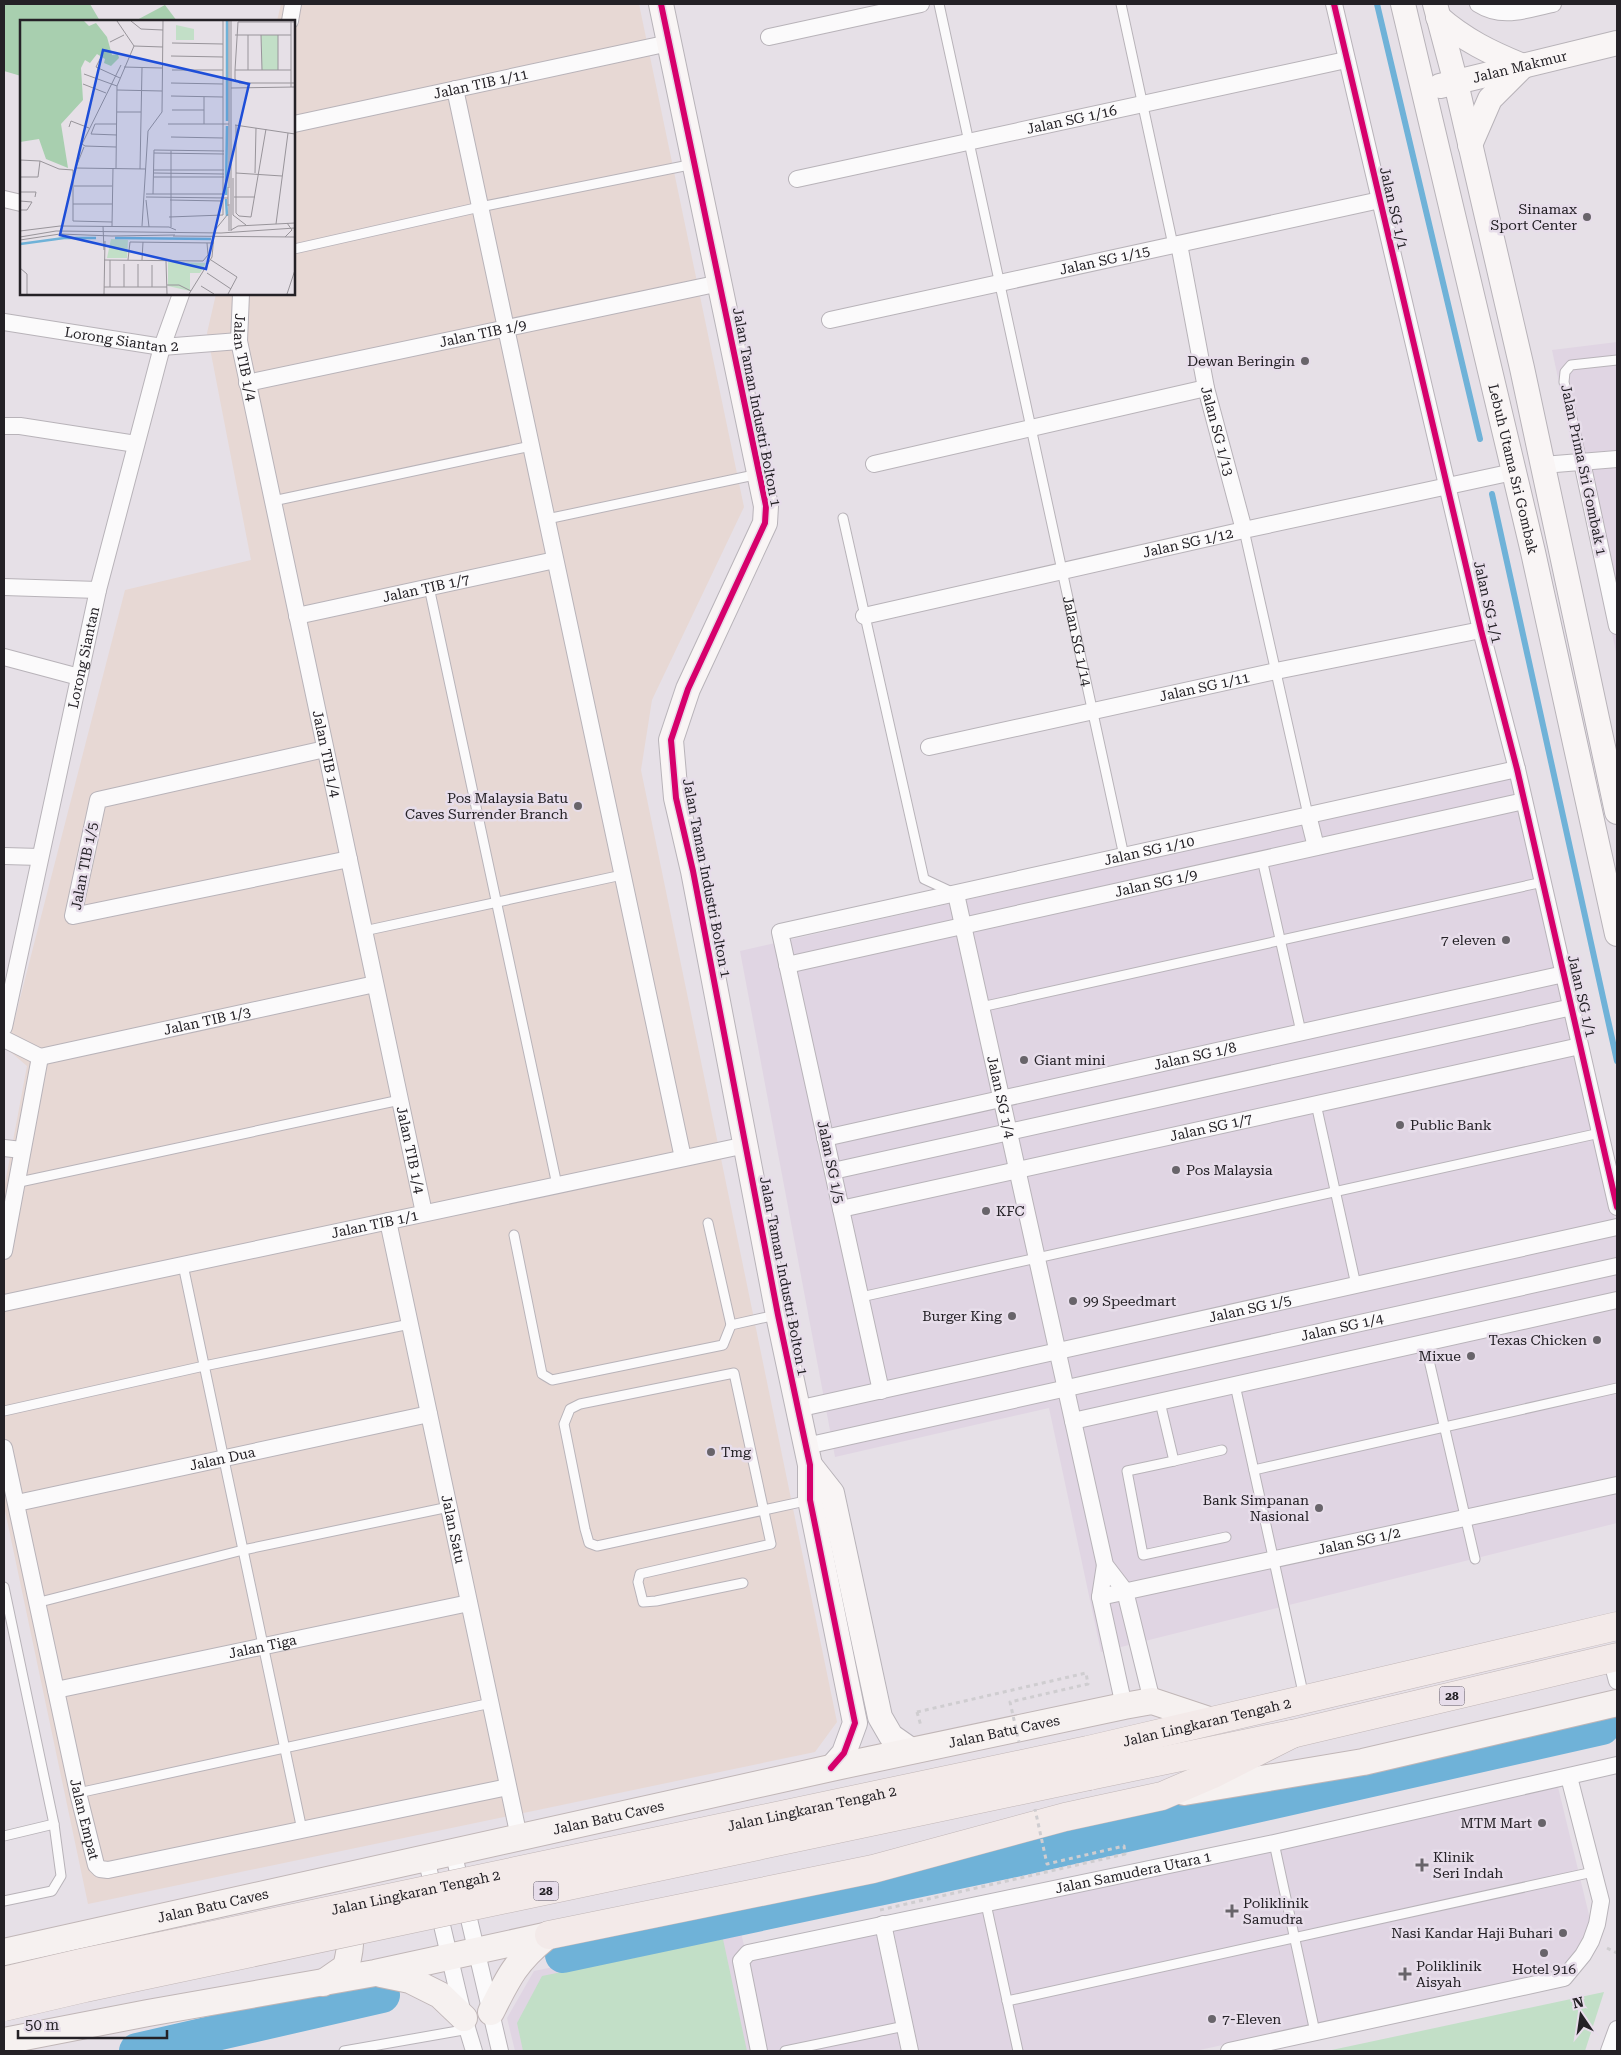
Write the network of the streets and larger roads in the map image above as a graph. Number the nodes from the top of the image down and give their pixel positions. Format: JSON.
{"nodes":[{"id":1,"x":293,"y":4,"type":"edge"},
{"id":2,"x":661,"y":4,"type":"edge"},
{"id":3,"x":921,"y":4,"type":"edge"},
{"id":4,"x":1334,"y":4,"type":"edge"},
{"id":5,"x":1404,"y":4,"type":"edge"},
{"id":6,"x":1478,"y":4,"type":"edge"},
{"id":7,"x":1554,"y":4,"type":"edge"},
{"id":8,"x":1436,"y":11,"type":"edge"},
{"id":9,"x":290,"y":20,"type":"edge"},
{"id":10,"x":769,"y":37,"type":"dead end"},
{"id":11,"x":669,"y":43,"type":"junction"},
{"id":12,"x":1617,"y":43,"type":"edge"},
{"id":13,"x":1346,"y":60,"type":"junction"},
{"id":14,"x":1523,"y":66,"type":"junction"},
{"id":15,"x":1456,"y":83,"type":"junction"},
{"id":16,"x":455,"y":89,"type":"junction"},
{"id":17,"x":1424,"y":90,"type":"junction"},
{"id":18,"x":295,"y":124,"type":"edge"},
{"id":19,"x":1470,"y":145,"type":"junction"},
{"id":20,"x":797,"y":179,"type":"dead end"},
{"id":21,"x":4,"y":199,"type":"edge"},
{"id":22,"x":1380,"y":200,"type":"junction"},
{"id":23,"x":20,"y":203,"type":"edge"},
{"id":24,"x":1176,"y":245,"type":"junction"},
{"id":25,"x":720,"y":283,"type":"junction"},
{"id":26,"x":181,"y":295,"type":"edge"},
{"id":27,"x":241,"y":295,"type":"edge"},
{"id":28,"x":830,"y":320,"type":"dead end"},
{"id":29,"x":4,"y":322,"type":"edge"},
{"id":30,"x":506,"y":328,"type":"junction"},
{"id":31,"x":239,"y":341,"type":"junction"},
{"id":32,"x":162,"y":347,"type":"junction"},
{"id":33,"x":247,"y":383,"type":"junction"},
{"id":34,"x":1206,"y":388,"type":"junction"},
{"id":35,"x":4,"y":426,"type":"edge"},
{"id":36,"x":136,"y":444,"type":"junction"},
{"id":37,"x":1617,"y":459,"type":"edge"},
{"id":38,"x":1582,"y":462,"type":"junction"},
{"id":39,"x":874,"y":464,"type":"dead end"},
{"id":40,"x":1543,"y":465,"type":"junction"},
{"id":41,"x":1513,"y":472,"type":"junction"},
{"id":42,"x":1448,"y":485,"type":"junction"},
{"id":43,"x":1244,"y":530,"type":"junction"},
{"id":44,"x":556,"y":560,"type":"junction"},
{"id":45,"x":4,"y":587,"type":"edge"},
{"id":46,"x":98,"y":590,"type":"junction"},
{"id":47,"x":297,"y":616,"type":"junction"},
{"id":48,"x":864,"y":616,"type":"road end"},
{"id":49,"x":1617,"y":626,"type":"edge"},
{"id":50,"x":1481,"y":630,"type":"junction"},
{"id":51,"x":4,"y":657,"type":"edge"},
{"id":52,"x":79,"y":677,"type":"junction"},
{"id":53,"x":930,"y":746,"type":"dead end"},
{"id":54,"x":325,"y":748,"type":"junction"},
{"id":55,"x":1516,"y":769,"type":"junction"},
{"id":56,"x":1524,"y":802,"type":"junction"},
{"id":57,"x":1617,"y":812,"type":"edge"},
{"id":58,"x":1308,"y":815,"type":"junction"},
{"id":59,"x":1316,"y":847,"type":"junction"},
{"id":60,"x":4,"y":856,"type":"edge"},
{"id":61,"x":40,"y":857,"type":"junction"},
{"id":62,"x":349,"y":859,"type":"junction"},
{"id":63,"x":956,"y":894,"type":"junction"},
{"id":64,"x":963,"y":926,"type":"junction"},
{"id":65,"x":780,"y":932,"type":"joint"},
{"id":66,"x":1617,"y":934,"type":"edge"},
{"id":67,"x":787,"y":965,"type":"junction"},
{"id":68,"x":1564,"y":974,"type":"junction"},
{"id":69,"x":375,"y":984,"type":"junction"},
{"id":70,"x":1572,"y":1007,"type":"junction"},
{"id":71,"x":4,"y":1027,"type":"edge"},
{"id":72,"x":4,"y":1039,"type":"edge"},
{"id":73,"x":1580,"y":1046,"type":"junction"},
{"id":74,"x":40,"y":1057,"type":"junction"},
{"id":75,"x":1002,"y":1099,"type":"junction"},
{"id":76,"x":1009,"y":1132,"type":"junction"},
{"id":77,"x":825,"y":1138,"type":"junction"},
{"id":78,"x":746,"y":1145,"type":"junction"},
{"id":79,"x":4,"y":1148,"type":"edge"},
{"id":80,"x":22,"y":1150,"type":"junction"},
{"id":81,"x":683,"y":1158,"type":"junction"},
{"id":82,"x":1018,"y":1170,"type":"junction"},
{"id":83,"x":833,"y":1171,"type":"junction"},
{"id":84,"x":1617,"y":1207,"type":"edge"},
{"id":85,"x":841,"y":1209,"type":"junction"},
{"id":86,"x":424,"y":1214,"type":"junction"},
{"id":87,"x":388,"y":1221,"type":"junction"},
{"id":88,"x":1617,"y":1227,"type":"edge"},
{"id":89,"x":4,"y":1251,"type":"edge"},
{"id":90,"x":1617,"y":1266,"type":"edge"},
{"id":91,"x":1617,"y":1300,"type":"edge"},
{"id":92,"x":4,"y":1303,"type":"edge"},
{"id":93,"x":1058,"y":1352,"type":"junction"},
{"id":94,"x":1066,"y":1388,"type":"junction"},
{"id":95,"x":881,"y":1391,"type":"junction"},
{"id":96,"x":797,"y":1409,"type":"junction"},
{"id":97,"x":429,"y":1414,"type":"junction"},
{"id":98,"x":1073,"y":1421,"type":"junction"},
{"id":99,"x":4,"y":1448,"type":"edge"},
{"id":100,"x":808,"y":1456,"type":"junction"},
{"id":101,"x":1617,"y":1485,"type":"edge"},
{"id":102,"x":16,"y":1504,"type":"junction"},
{"id":103,"x":1105,"y":1565,"type":"junction"},
{"id":104,"x":1126,"y":1591,"type":"junction"},
{"id":105,"x":1100,"y":1597,"type":"junction"},
{"id":106,"x":469,"y":1603,"type":"junction"},
{"id":107,"x":1617,"y":1626,"type":"edge"},
{"id":108,"x":1615,"y":1665,"type":"edge"},
{"id":109,"x":56,"y":1690,"type":"junction"},
{"id":110,"x":1152,"y":1701,"type":"junction"},
{"id":111,"x":1617,"y":1703,"type":"edge"},
{"id":112,"x":1124,"y":1706,"type":"junction"},
{"id":113,"x":1212,"y":1721,"type":"junction"},
{"id":114,"x":1292,"y":1734,"type":"junction"},
{"id":115,"x":911,"y":1750,"type":"junction"},
{"id":116,"x":1088,"y":1763,"type":"junction"},
{"id":117,"x":1617,"y":1765,"type":"edge"},
{"id":118,"x":831,"y":1768,"type":"junction"},
{"id":119,"x":1569,"y":1777,"type":"junction"},
{"id":120,"x":508,"y":1787,"type":"junction"},
{"id":121,"x":1162,"y":1796,"type":"junction"},
{"id":122,"x":519,"y":1837,"type":"junction"},
{"id":123,"x":453,"y":1851,"type":"junction"},
{"id":124,"x":426,"y":1858,"type":"junction"},
{"id":125,"x":295,"y":1886,"type":"junction"},
{"id":126,"x":883,"y":1924,"type":"junction"},
{"id":127,"x":549,"y":1935,"type":"junction"},
{"id":128,"x":477,"y":1951,"type":"junction"},
{"id":129,"x":4,"y":1952,"type":"edge"},
{"id":130,"x":450,"y":1957,"type":"junction"},
{"id":131,"x":375,"y":1973,"type":"junction"},
{"id":132,"x":4,"y":1981,"type":"edge"},
{"id":133,"x":323,"y":1983,"type":"junction"},
{"id":134,"x":4,"y":2007,"type":"edge"},
{"id":135,"x":491,"y":2012,"type":"junction"},
{"id":136,"x":466,"y":2024,"type":"junction"},
{"id":137,"x":1617,"y":2029,"type":"edge"},
{"id":138,"x":4,"y":2041,"type":"edge"},
{"id":139,"x":474,"y":2051,"type":"edge"},
{"id":140,"x":500,"y":2051,"type":"edge"},
{"id":141,"x":759,"y":2051,"type":"edge"},
{"id":142,"x":910,"y":2051,"type":"edge"},
{"id":143,"x":1230,"y":2051,"type":"edge"},
{"id":144,"x":1609,"y":2051,"type":"edge"}],
"edges":[{"from":1,"to":9,"type":"street"},
{"from":2,"to":11,"type":"street","name":"Jalan Taman Industri Bolton 1"},
{"from":3,"to":10,"type":"street"},
{"from":4,"to":13,"type":"street","name":"Jalan SG 1/1"},
{"from":5,"to":17,"type":"street","name":"Lebuh Utama Sri Gombak"},
{"from":6,"to":7,"type":"street"},
{"from":8,"to":14,"type":"street"},
{"from":8,"to":15,"type":"street","name":"Lebuh Utama Sri Gombak"},
{"from":11,"to":16,"type":"street","name":"Jalan TIB 1/11"},
{"from":11,"to":25,"type":"street","name":"Jalan Taman Industri Bolton 1"},
{"from":12,"to":14,"type":"street","name":"Jalan Makmur"},
{"from":13,"to":20,"type":"street","name":"Jalan SG 1/16"},
{"from":13,"to":22,"type":"street","name":"Jalan SG 1/1"},
{"from":14,"to":15,"type":"street","name":"Jalan Makmur"},
{"from":14,"to":19,"type":"street"},
{"from":15,"to":17,"type":"street","name":"Jalan Makmur"},
{"from":15,"to":19,"type":"street","name":"Lebuh Utama Sri Gombak"},
{"from":16,"to":18,"type":"street","name":"Jalan TIB 1/11"},
{"from":16,"to":30,"type":"street"},
{"from":17,"to":41,"type":"street","name":"Lebuh Utama Sri Gombak"},
{"from":19,"to":40,"type":"street","name":"Lebuh Utama Sri Gombak"},
{"from":21,"to":23,"type":"street"},
{"from":22,"to":24,"type":"street","name":"Jalan SG 1/15"},
{"from":22,"to":42,"type":"street","name":"Jalan SG 1/1"},
{"from":24,"to":28,"type":"street","name":"Jalan SG 1/15"},
{"from":24,"to":34,"type":"street","name":"Jalan SG 1/13"},
{"from":25,"to":30,"type":"street","name":"Jalan TIB 1/9"},
{"from":25,"to":78,"type":"street","name":"Jalan Taman Industri Bolton 1"},
{"from":26,"to":32,"type":"street","name":"Lorong Siantan"},
{"from":27,"to":31,"type":"street","name":"Jalan TIB 1/4"},
{"from":29,"to":32,"type":"street","name":"Lorong Siantan 2"},
{"from":30,"to":33,"type":"street","name":"Jalan TIB 1/9"},
{"from":30,"to":44,"type":"street"},
{"from":31,"to":32,"type":"street","name":"Lorong Siantan 2"},
{"from":31,"to":33,"type":"street","name":"Jalan TIB 1/4"},
{"from":32,"to":36,"type":"street","name":"Lorong Siantan"},
{"from":33,"to":47,"type":"street","name":"Jalan TIB 1/4"},
{"from":34,"to":39,"type":"street"},
{"from":34,"to":43,"type":"street","name":"Jalan SG 1/13"},
{"from":35,"to":36,"type":"street"},
{"from":36,"to":46,"type":"street","name":"Lorong Siantan"},
{"from":37,"to":38,"type":"street"},
{"from":38,"to":40,"type":"street"},
{"from":38,"to":49,"type":"street","name":"Jalan Prima Sri Gombak 1"},
{"from":40,"to":57,"type":"street","name":"Lebuh Utama Sri Gombak"},
{"from":41,"to":42,"type":"street","name":"Jalan SG 1/12"},
{"from":41,"to":66,"type":"street","name":"Lebuh Utama Sri Gombak"},
{"from":42,"to":43,"type":"street","name":"Jalan SG 1/12"},
{"from":42,"to":50,"type":"street","name":"Jalan SG 1/1"},
{"from":43,"to":48,"type":"street","name":"Jalan SG 1/12"},
{"from":44,"to":47,"type":"street","name":"Jalan TIB 1/7"},
{"from":44,"to":81,"type":"street"},
{"from":45,"to":46,"type":"street"},
{"from":46,"to":52,"type":"street","name":"Lorong Siantan"},
{"from":47,"to":54,"type":"street","name":"Jalan TIB 1/4"},
{"from":50,"to":53,"type":"street","name":"Jalan SG 1/11"},
{"from":50,"to":55,"type":"street","name":"Jalan SG 1/1"},
{"from":51,"to":52,"type":"street"},
{"from":52,"to":61,"type":"street","name":"Lorong Siantan"},
{"from":54,"to":62,"type":"street","name":"Jalan TIB 1/4"},
{"from":54,"to":62,"type":"street","name":"Jalan TIB 1/5"},
{"from":55,"to":56,"type":"street","name":"Jalan SG 1/1"},
{"from":55,"to":58,"type":"street","name":"Jalan SG 1/10"},
{"from":56,"to":59,"type":"street","name":"Jalan SG 1/9"},
{"from":56,"to":68,"type":"street","name":"Jalan SG 1/1"},
{"from":58,"to":59,"type":"street"},
{"from":58,"to":63,"type":"street","name":"Jalan SG 1/10"},
{"from":59,"to":64,"type":"street","name":"Jalan SG 1/9"},
{"from":60,"to":61,"type":"street"},
{"from":61,"to":71,"type":"street","name":"Lorong Siantan"},
{"from":62,"to":69,"type":"street","name":"Jalan TIB 1/4"},
{"from":63,"to":64,"type":"street","name":"Jalan SG 1/4"},
{"from":63,"to":65,"type":"street","name":"Jalan SG 1/10"},
{"from":64,"to":67,"type":"street","name":"Jalan SG 1/9"},
{"from":64,"to":75,"type":"street","name":"Jalan SG 1/4"},
{"from":65,"to":67,"type":"street","name":"Jalan SG 1/5"},
{"from":67,"to":77,"type":"street","name":"Jalan SG 1/5"},
{"from":68,"to":70,"type":"street","name":"Jalan SG 1/1"},
{"from":68,"to":75,"type":"street","name":"Jalan SG 1/8"},
{"from":69,"to":74,"type":"street","name":"Jalan TIB 1/3"},
{"from":69,"to":86,"type":"street","name":"Jalan TIB 1/4"},
{"from":70,"to":73,"type":"street","name":"Jalan SG 1/1"},
{"from":70,"to":76,"type":"street"},
{"from":72,"to":74,"type":"street"},
{"from":73,"to":82,"type":"street","name":"Jalan SG 1/7"},
{"from":73,"to":84,"type":"street","name":"Jalan SG 1/1"},
{"from":74,"to":80,"type":"street"},
{"from":75,"to":76,"type":"street","name":"Jalan SG 1/4"},
{"from":75,"to":77,"type":"street","name":"Jalan SG 1/8"},
{"from":76,"to":82,"type":"street","name":"Jalan SG 1/4"},
{"from":76,"to":83,"type":"street"},
{"from":77,"to":83,"type":"street","name":"Jalan SG 1/5"},
{"from":78,"to":81,"type":"street","name":"Jalan TIB 1/1"},
{"from":78,"to":96,"type":"street","name":"Jalan Taman Industri Bolton 1"},
{"from":79,"to":80,"type":"street"},
{"from":80,"to":89,"type":"street"},
{"from":81,"to":86,"type":"street","name":"Jalan TIB 1/1"},
{"from":82,"to":85,"type":"street","name":"Jalan SG 1/7"},
{"from":82,"to":93,"type":"street","name":"Jalan SG 1/4"},
{"from":83,"to":85,"type":"street","name":"Jalan SG 1/5"},
{"from":85,"to":95,"type":"street","name":"Jalan SG 1/5"},
{"from":86,"to":87,"type":"street","name":"Jalan TIB 1/1"},
{"from":87,"to":92,"type":"street","name":"Jalan TIB 1/1"},
{"from":87,"to":97,"type":"street","name":"Jalan Satu"},
{"from":88,"to":93,"type":"street","name":"Jalan SG 1/5"},
{"from":90,"to":94,"type":"street","name":"Jalan SG 1/4"},
{"from":91,"to":98,"type":"street"},
{"from":93,"to":94,"type":"street","name":"Jalan SG 1/4"},
{"from":93,"to":95,"type":"street","name":"Jalan SG 1/5"},
{"from":94,"to":98,"type":"street","name":"Jalan SG 1/4"},
{"from":94,"to":100,"type":"street","name":"Jalan SG 1/4"},
{"from":95,"to":96,"type":"street","name":"Jalan SG 1/5"},
{"from":96,"to":100,"type":"street","name":"Jalan Taman Industri Bolton 1"},
{"from":97,"to":102,"type":"street","name":"Jalan Dua"},
{"from":97,"to":106,"type":"street","name":"Jalan Satu"},
{"from":98,"to":103,"type":"street","name":"Jalan SG 1/4"},
{"from":99,"to":102,"type":"street","name":"Jalan Empat"},
{"from":100,"to":115,"type":"street","name":"Jalan Taman Industri Bolton 1"},
{"from":100,"to":118,"type":"street","name":"Jalan Taman Industri Bolton 1"},
{"from":101,"to":104,"type":"street","name":"Jalan SG 1/2"},
{"from":102,"to":109,"type":"street","name":"Jalan Empat"},
{"from":103,"to":104,"type":"street","name":"Jalan SG 1/4"},
{"from":103,"to":105,"type":"street"},
{"from":104,"to":105,"type":"street","name":"Jalan SG 1/2"},
{"from":104,"to":110,"type":"street","name":"Jalan SG 1/4"},
{"from":105,"to":112,"type":"street"},
{"from":106,"to":109,"type":"street","name":"Jalan Tiga"},
{"from":106,"to":120,"type":"street","name":"Jalan Satu"},
{"from":107,"to":113,"type":"highway","name":"Jalan Lingkaran Tengah 2","number":"28"},
{"from":108,"to":114,"type":"highway","name":"Jalan Lingkaran Tengah 2","number":"28"},
{"from":109,"to":120,"type":"street","name":"Jalan Empat"},
{"from":110,"to":112,"type":"main road","name":"Jalan Batu Caves"},
{"from":110,"to":113,"type":"main road","name":"Jalan Batu Caves"},
{"from":111,"to":121,"type":"main road"},
{"from":112,"to":115,"type":"main road","name":"Jalan Batu Caves"},
{"from":113,"to":116,"type":"highway","name":"Jalan Lingkaran Tengah 2","number":"28"},
{"from":114,"to":116,"type":"highway","name":"Jalan Lingkaran Tengah 2","number":"28"},
{"from":114,"to":121,"type":"highway"},
{"from":115,"to":118,"type":"main road","name":"Jalan Batu Caves"},
{"from":116,"to":132,"type":"highway","name":"Jalan Lingkaran Tengah 2","number":"28","bridge":true},
{"from":116,"to":134,"type":"highway","name":"Jalan Lingkaran Tengah 2","number":"28","bridge":true},
{"from":117,"to":119,"type":"street","name":"Jalan Samudera Utara 1"},
{"from":118,"to":122,"type":"main road","name":"Jalan Batu Caves"},
{"from":119,"to":126,"type":"street","name":"Jalan Samudera Utara 1"},
{"from":119,"to":143,"type":"street"},
{"from":120,"to":122,"type":"street","name":"Jalan Satu"},
{"from":121,"to":127,"type":"highway"},
{"from":122,"to":123,"type":"main road","name":"Jalan Batu Caves"},
{"from":123,"to":124,"type":"main road","name":"Jalan Batu Caves"},
{"from":123,"to":128,"type":"street"},
{"from":124,"to":125,"type":"main road","name":"Jalan Batu Caves"},
{"from":124,"to":130,"type":"street"},
{"from":125,"to":129,"type":"main road","name":"Jalan Batu Caves"},
{"from":125,"to":133,"type":"main road"},
{"from":126,"to":141,"type":"street","name":"Jalan Samudera Utara 1"},
{"from":126,"to":142,"type":"street"},
{"from":127,"to":128,"type":"main road"},
{"from":127,"to":135,"type":"main road"},
{"from":128,"to":130,"type":"main road"},
{"from":128,"to":135,"type":"street"},
{"from":130,"to":131,"type":"main road"},
{"from":130,"to":136,"type":"street"},
{"from":131,"to":133,"type":"main road"},
{"from":131,"to":136,"type":"main road"},
{"from":133,"to":138,"type":"main road"},
{"from":135,"to":140,"type":"street"},
{"from":136,"to":139,"type":"street"},
{"from":137,"to":144,"type":"street"}]}
